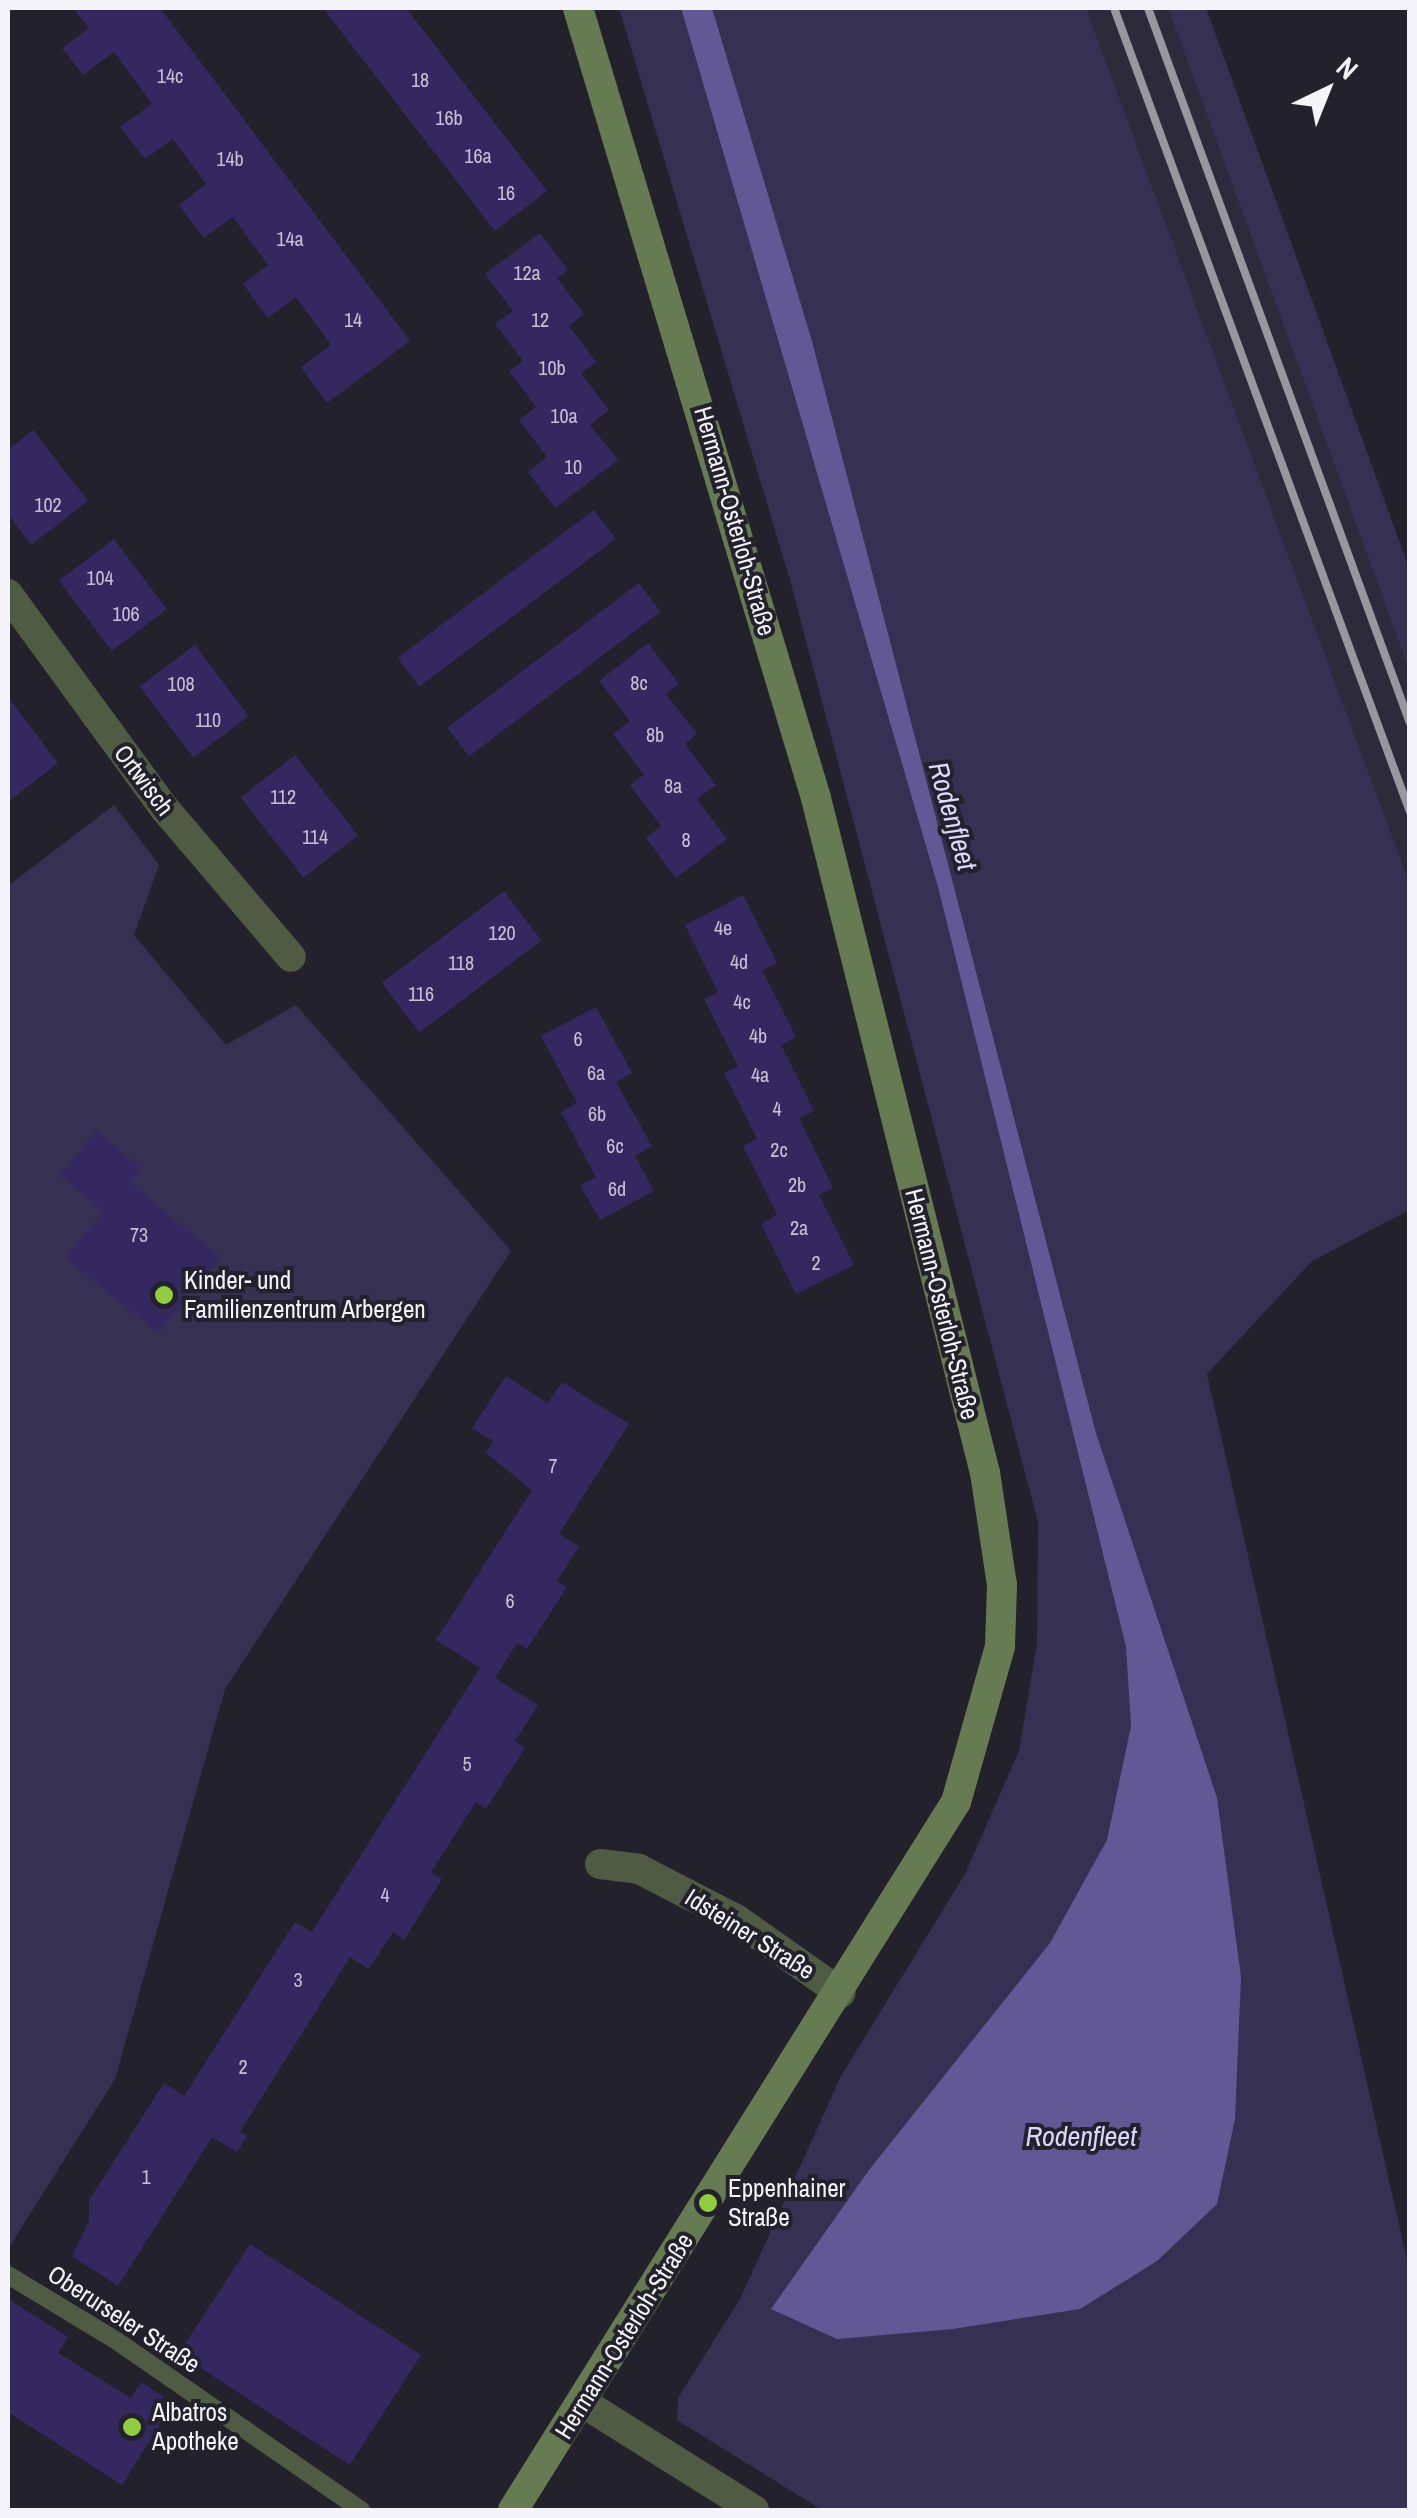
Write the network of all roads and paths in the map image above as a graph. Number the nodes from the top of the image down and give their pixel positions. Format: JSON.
{"nodes":[{"id":1,"x":578,"y":8,"type":"edge"},
{"id":2,"x":8,"y":594,"type":"edge"},
{"id":3,"x":291,"y":957,"type":"dead end"},
{"id":4,"x":600,"y":1864,"type":"dead end"},
{"id":5,"x":841,"y":1993,"type":"junction"},
{"id":6,"x":8,"y":2275,"type":"edge"},
{"id":7,"x":582,"y":2402,"type":"junction"},
{"id":8,"x":361,"y":2510,"type":"edge"},
{"id":9,"x":513,"y":2510,"type":"edge"},
{"id":10,"x":754,"y":2510,"type":"edge"}],
"edges":[{"from":1,"to":5,"type":"street","name":"Hermann-Osterloh-Straße"},
{"from":2,"to":3,"type":"street","name":"Ortwisch"},
{"from":4,"to":5,"type":"street","name":"Idsteiner Straße"},
{"from":5,"to":7,"type":"street","name":"Hermann-Osterloh-Straße"},
{"from":6,"to":8,"type":"lane","name":"Oberurseler Straße"},
{"from":7,"to":9,"type":"street","name":"Hermann-Osterloh-Straße"},
{"from":7,"to":10,"type":"street"}]}
